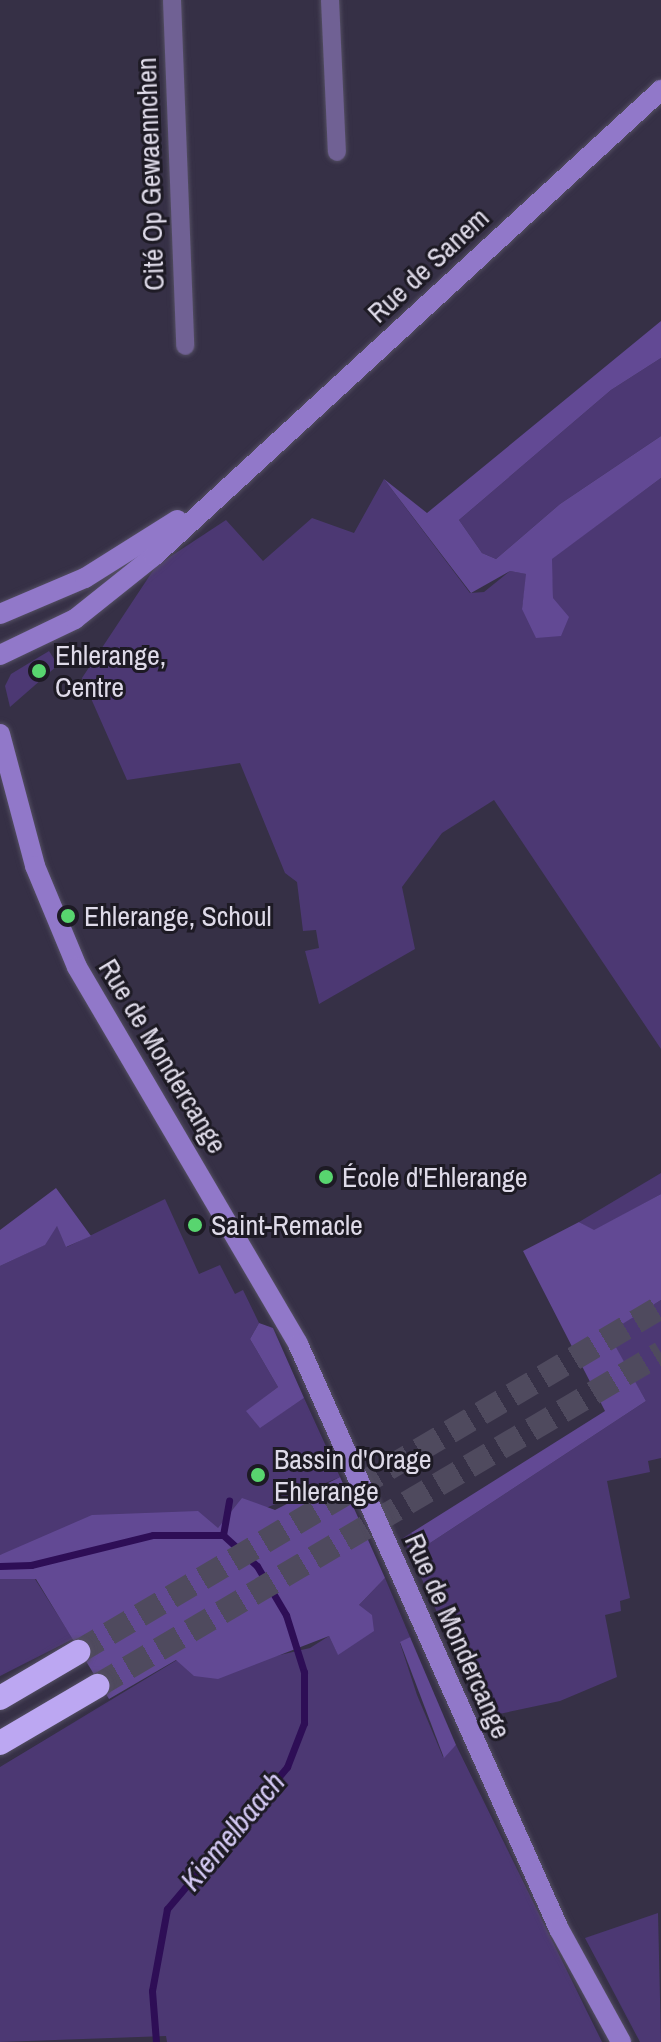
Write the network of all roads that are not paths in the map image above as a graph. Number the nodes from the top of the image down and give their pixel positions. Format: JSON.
{"nodes":[{"id":1,"x":172,"y":0,"type":"edge"},
{"id":2,"x":330,"y":0,"type":"edge"},
{"id":3,"x":661,"y":90,"type":"edge"},
{"id":4,"x":337,"y":152,"type":"dead end"},
{"id":5,"x":185,"y":346,"type":"dead end"},
{"id":6,"x":233,"y":482,"type":"junction"},
{"id":7,"x":0,"y":614,"type":"edge"},
{"id":8,"x":0,"y":655,"type":"edge"},
{"id":9,"x":0,"y":734,"type":"edge"},
{"id":10,"x":78,"y":1652,"type":"tunnel mouth"},
{"id":11,"x":97,"y":1686,"type":"tunnel mouth"},
{"id":12,"x":0,"y":1698,"type":"edge"},
{"id":13,"x":0,"y":1743,"type":"edge"},
{"id":14,"x":621,"y":2042,"type":"edge"}],
"edges":[{"from":1,"to":5,"type":"street","name":"Cité Op Gewaennchen"},
{"from":2,"to":4,"type":"street"},
{"from":3,"to":6,"type":"main road","name":"Rue de Sanem"},
{"from":6,"to":7,"type":"main road","name":"Rue de Sanem"},
{"from":6,"to":8,"type":"main road","name":"Rue de Sanem"},
{"from":9,"to":14,"type":"main road","name":"Rue de Mondercange"},
{"from":10,"to":12,"type":"highway"},
{"from":11,"to":13,"type":"highway"}]}
